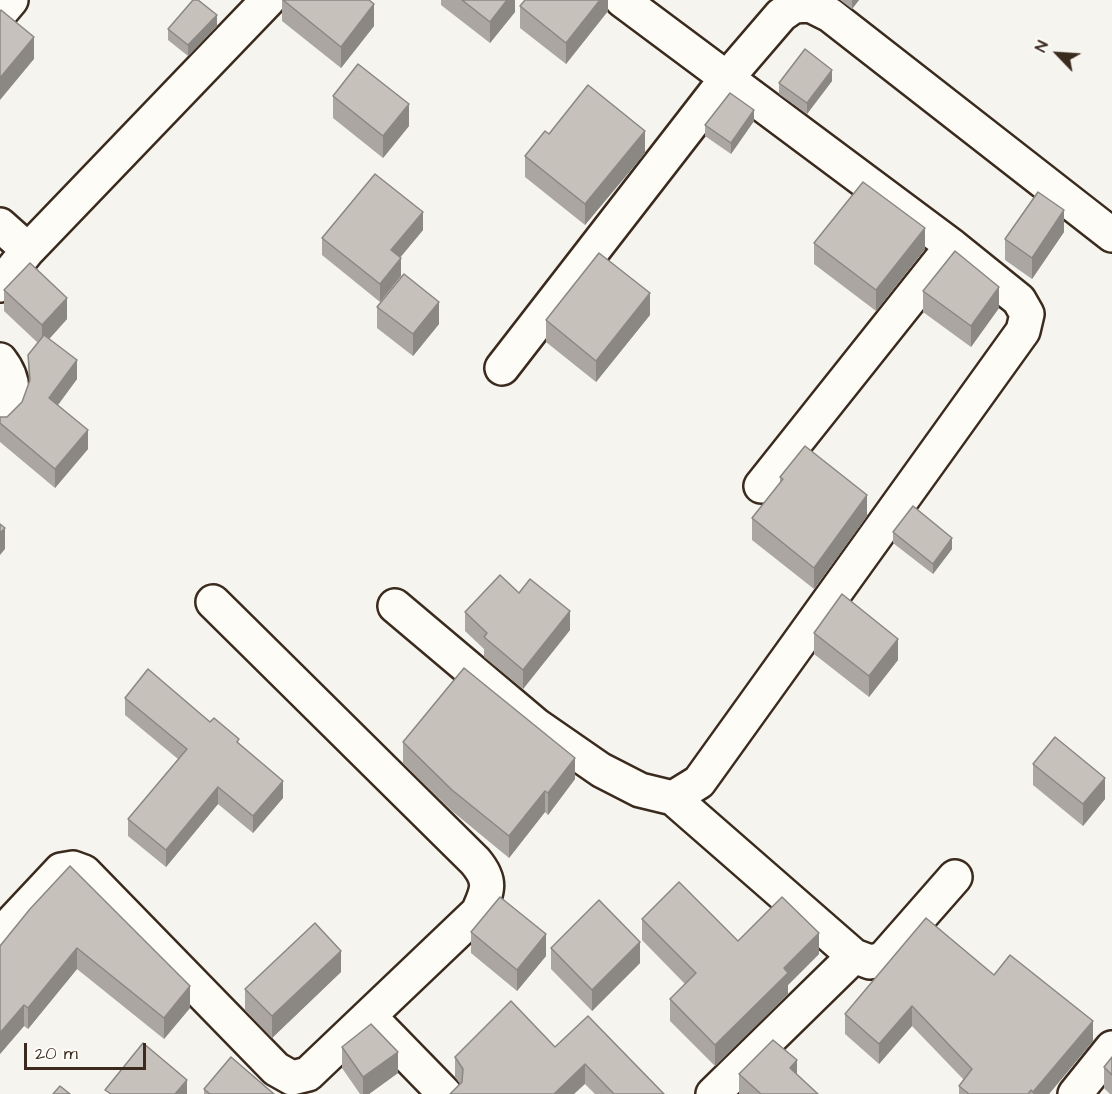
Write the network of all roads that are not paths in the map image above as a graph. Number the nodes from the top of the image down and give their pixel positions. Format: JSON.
{"nodes":[{"id":1,"x":11,"y":0,"type":"edge"},
{"id":2,"x":268,"y":0,"type":"edge"},
{"id":3,"x":622,"y":0,"type":"edge"},
{"id":4,"x":0,"y":13,"type":"edge"},
{"id":5,"x":726,"y":79,"type":"junction"},
{"id":6,"x":0,"y":225,"type":"edge"},
{"id":7,"x":1112,"y":235,"type":"edge"},
{"id":8,"x":952,"y":246,"type":"junction"},
{"id":9,"x":28,"y":250,"type":"junction"},
{"id":10,"x":0,"y":285,"type":"edge"},
{"id":11,"x":0,"y":360,"type":"edge"},
{"id":12,"x":502,"y":368,"type":"dead end"},
{"id":13,"x":0,"y":419,"type":"edge"},
{"id":14,"x":761,"y":486,"type":"dead end"},
{"id":15,"x":213,"y":602,"type":"dead end"},
{"id":16,"x":395,"y":606,"type":"dead end"},
{"id":17,"x":673,"y":798,"type":"junction"},
{"id":18,"x":955,"y":877,"type":"dead end"},
{"id":19,"x":0,"y":935,"type":"edge"},
{"id":20,"x":854,"y":956,"type":"junction"},
{"id":21,"x":369,"y":1016,"type":"junction"},
{"id":22,"x":1112,"y":1048,"type":"edge"},
{"id":23,"x":445,"y":1094,"type":"edge"},
{"id":24,"x":713,"y":1094,"type":"edge"},
{"id":25,"x":1074,"y":1094,"type":"edge"}],
"edges":[{"from":1,"to":4,"type":"street"},
{"from":2,"to":9,"type":"street"},
{"from":3,"to":5,"type":"street"},
{"from":5,"to":7,"type":"street"},
{"from":5,"to":8,"type":"street"},
{"from":5,"to":12,"type":"street"},
{"from":6,"to":9,"type":"street"},
{"from":8,"to":14,"type":"street"},
{"from":8,"to":17,"type":"street"},
{"from":9,"to":10,"type":"street"},
{"from":11,"to":13,"type":"street"},
{"from":15,"to":21,"type":"street"},
{"from":16,"to":17,"type":"street"},
{"from":17,"to":20,"type":"street"},
{"from":18,"to":20,"type":"street"},
{"from":19,"to":21,"type":"street"},
{"from":20,"to":24,"type":"street"},
{"from":21,"to":23,"type":"street"},
{"from":22,"to":25,"type":"street"}]}
